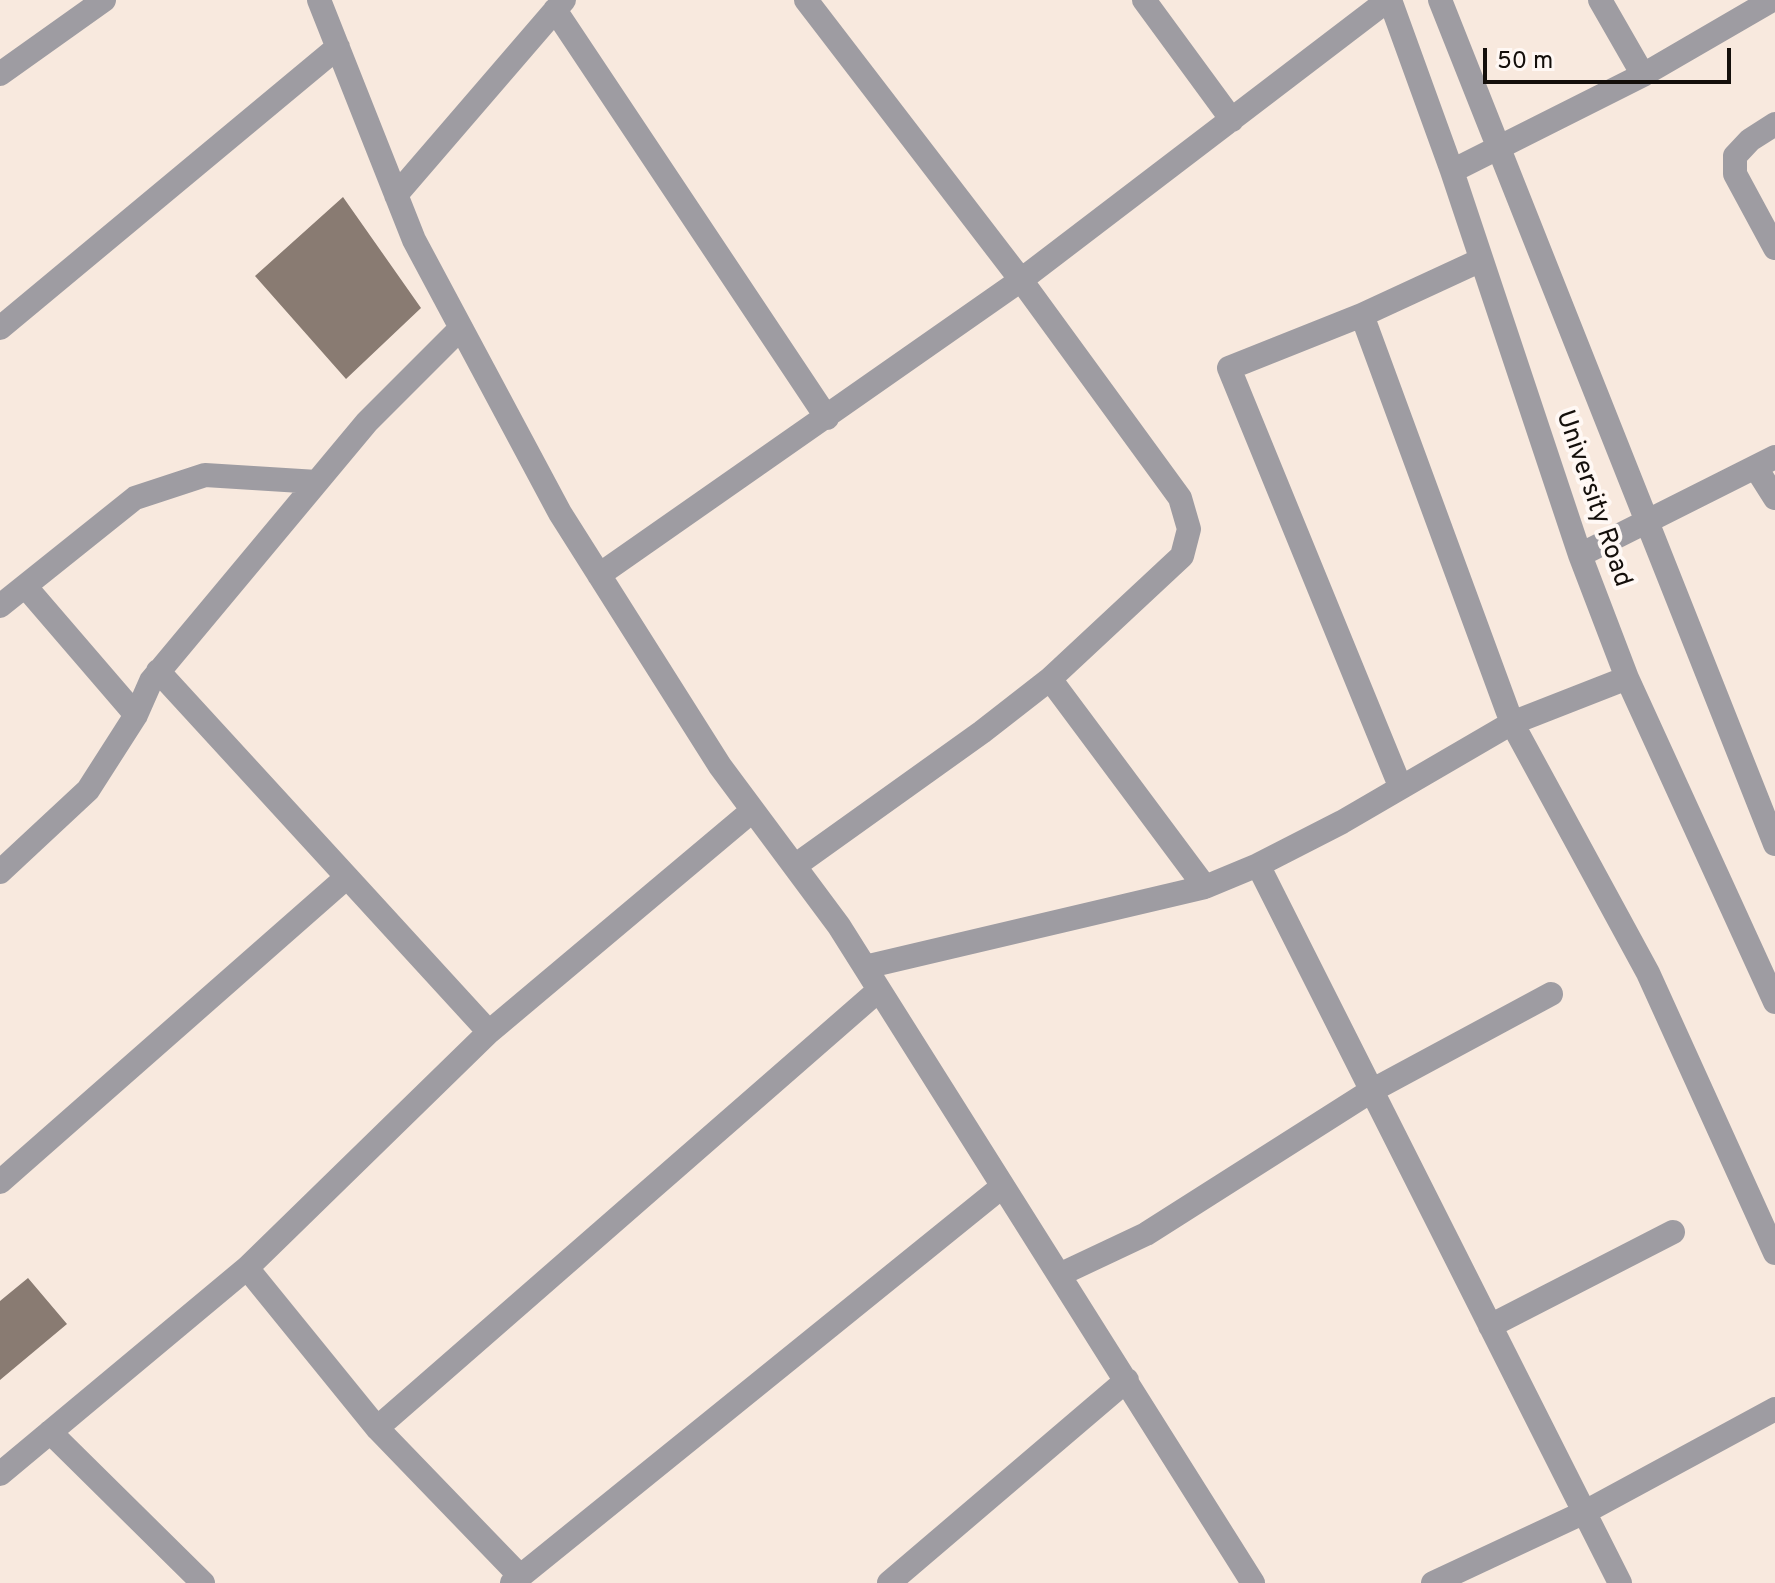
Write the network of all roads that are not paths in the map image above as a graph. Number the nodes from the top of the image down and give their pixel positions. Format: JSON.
{"nodes":[{"id":1,"x":104,"y":0,"type":"edge"},
{"id":2,"x":319,"y":0,"type":"edge"},
{"id":3,"x":806,"y":0,"type":"edge"},
{"id":4,"x":1144,"y":0,"type":"edge"},
{"id":5,"x":1389,"y":0,"type":"edge"},
{"id":6,"x":1440,"y":0,"type":"edge"},
{"id":7,"x":1600,"y":0,"type":"edge"},
{"id":8,"x":1772,"y":0,"type":"edge"},
{"id":9,"x":560,"y":5,"type":"edge"},
{"id":10,"x":338,"y":47,"type":"junction"},
{"id":11,"x":0,"y":74,"type":"edge"},
{"id":12,"x":1643,"y":75,"type":"junction"},
{"id":13,"x":1232,"y":120,"type":"junction"},
{"id":14,"x":1775,"y":124,"type":"edge"},
{"id":15,"x":1497,"y":148,"type":"junction"},
{"id":16,"x":1452,"y":171,"type":"junction"},
{"id":17,"x":396,"y":195,"type":"junction"},
{"id":18,"x":1775,"y":248,"type":"edge"},
{"id":19,"x":1481,"y":260,"type":"junction"},
{"id":20,"x":1021,"y":280,"type":"junction"},
{"id":21,"x":1362,"y":315,"type":"junction"},
{"id":22,"x":0,"y":328,"type":"edge"},
{"id":23,"x":461,"y":328,"type":"junction"},
{"id":24,"x":827,"y":418,"type":"junction"},
{"id":25,"x":1766,"y":463,"type":"edge"},
{"id":26,"x":317,"y":482,"type":"junction"},
{"id":27,"x":1775,"y":498,"type":"edge"},
{"id":28,"x":1647,"y":524,"type":"junction"},
{"id":29,"x":1580,"y":555,"type":"junction"},
{"id":30,"x":599,"y":575,"type":"junction"},
{"id":31,"x":25,"y":586,"type":"junction"},
{"id":32,"x":0,"y":606,"type":"edge"},
{"id":33,"x":158,"y":671,"type":"junction"},
{"id":34,"x":1627,"y":678,"type":"junction"},
{"id":35,"x":1050,"y":679,"type":"junction"},
{"id":36,"x":136,"y":715,"type":"junction"},
{"id":37,"x":1512,"y":723,"type":"junction"},
{"id":38,"x":1400,"y":786,"type":"junction"},
{"id":39,"x":752,"y":811,"type":"junction"},
{"id":40,"x":1775,"y":844,"type":"edge"},
{"id":41,"x":796,"y":865,"type":"junction"},
{"id":42,"x":1258,"y":865,"type":"junction"},
{"id":43,"x":0,"y":872,"type":"edge"},
{"id":44,"x":347,"y":877,"type":"junction"},
{"id":45,"x":1205,"y":887,"type":"junction"},
{"id":46,"x":865,"y":967,"type":"junction"},
{"id":47,"x":879,"y":990,"type":"junction"},
{"id":48,"x":1551,"y":994,"type":"dead end"},
{"id":49,"x":1775,"y":1002,"type":"edge"},
{"id":50,"x":489,"y":1032,"type":"junction"},
{"id":51,"x":1371,"y":1091,"type":"junction"},
{"id":52,"x":0,"y":1182,"type":"edge"},
{"id":53,"x":1003,"y":1186,"type":"junction"},
{"id":54,"x":1673,"y":1232,"type":"dead end"},
{"id":55,"x":1775,"y":1253,"type":"edge"},
{"id":56,"x":247,"y":1268,"type":"junction"},
{"id":57,"x":1059,"y":1275,"type":"junction"},
{"id":58,"x":1490,"y":1326,"type":"junction"},
{"id":59,"x":1127,"y":1380,"type":"junction"},
{"id":60,"x":1775,"y":1409,"type":"edge"},
{"id":61,"x":377,"y":1428,"type":"junction"},
{"id":62,"x":50,"y":1432,"type":"junction"},
{"id":63,"x":0,"y":1474,"type":"edge"},
{"id":64,"x":1585,"y":1512,"type":"junction"},
{"id":65,"x":516,"y":1579,"type":"edge"},
{"id":66,"x":203,"y":1583,"type":"edge"},
{"id":67,"x":889,"y":1583,"type":"edge"},
{"id":68,"x":1253,"y":1583,"type":"edge"},
{"id":69,"x":1433,"y":1583,"type":"edge"},
{"id":70,"x":1620,"y":1583,"type":"edge"}],
"edges":[{"from":1,"to":11,"type":"street"},
{"from":2,"to":10,"type":"street"},
{"from":3,"to":20,"type":"street"},
{"from":4,"to":13,"type":"street"},
{"from":5,"to":13,"type":"street"},
{"from":5,"to":16,"type":"street","name":"University Road"},
{"from":6,"to":15,"type":"street","name":"University Road"},
{"from":7,"to":12,"type":"street"},
{"from":8,"to":12,"type":"street"},
{"from":9,"to":17,"type":"street"},
{"from":9,"to":24,"type":"street"},
{"from":10,"to":17,"type":"street"},
{"from":10,"to":22,"type":"street"},
{"from":12,"to":15,"type":"street"},
{"from":13,"to":20,"type":"street"},
{"from":14,"to":18,"type":"street"},
{"from":15,"to":16,"type":"street"},
{"from":15,"to":28,"type":"street","name":"University Road"},
{"from":16,"to":19,"type":"street","name":"University Road"},
{"from":17,"to":23,"type":"street"},
{"from":19,"to":21,"type":"street"},
{"from":19,"to":29,"type":"street","name":"University Road"},
{"from":20,"to":24,"type":"street"},
{"from":20,"to":35,"type":"street"},
{"from":21,"to":37,"type":"street"},
{"from":21,"to":38,"type":"street"},
{"from":23,"to":26,"type":"street"},
{"from":23,"to":30,"type":"street"},
{"from":24,"to":30,"type":"street"},
{"from":25,"to":27,"type":"street"},
{"from":25,"to":28,"type":"street"},
{"from":26,"to":31,"type":"street"},
{"from":26,"to":33,"type":"street"},
{"from":28,"to":29,"type":"street"},
{"from":28,"to":40,"type":"street","name":"University Road"},
{"from":29,"to":34,"type":"street","name":"University Road"},
{"from":30,"to":39,"type":"street"},
{"from":31,"to":32,"type":"street"},
{"from":31,"to":36,"type":"street"},
{"from":33,"to":36,"type":"street"},
{"from":33,"to":44,"type":"street"},
{"from":34,"to":37,"type":"street"},
{"from":34,"to":49,"type":"street","name":"University Road"},
{"from":35,"to":41,"type":"street"},
{"from":35,"to":45,"type":"street"},
{"from":36,"to":43,"type":"street"},
{"from":37,"to":38,"type":"street"},
{"from":37,"to":55,"type":"street"},
{"from":38,"to":42,"type":"street"},
{"from":39,"to":41,"type":"street"},
{"from":39,"to":50,"type":"street"},
{"from":41,"to":46,"type":"street"},
{"from":42,"to":45,"type":"street"},
{"from":42,"to":51,"type":"street"},
{"from":44,"to":50,"type":"street"},
{"from":44,"to":52,"type":"street"},
{"from":45,"to":46,"type":"street"},
{"from":46,"to":47,"type":"street"},
{"from":47,"to":53,"type":"street"},
{"from":47,"to":61,"type":"street"},
{"from":48,"to":51,"type":"street"},
{"from":50,"to":56,"type":"street"},
{"from":51,"to":57,"type":"street"},
{"from":51,"to":58,"type":"street"},
{"from":53,"to":57,"type":"street"},
{"from":53,"to":65,"type":"street"},
{"from":54,"to":58,"type":"street"},
{"from":56,"to":61,"type":"street"},
{"from":56,"to":62,"type":"street"},
{"from":57,"to":59,"type":"street"},
{"from":58,"to":64,"type":"street"},
{"from":59,"to":67,"type":"street"},
{"from":59,"to":68,"type":"street"},
{"from":60,"to":64,"type":"street"},
{"from":61,"to":65,"type":"street"},
{"from":62,"to":63,"type":"street"},
{"from":62,"to":66,"type":"street"},
{"from":64,"to":69,"type":"street"},
{"from":64,"to":70,"type":"street"}]}
